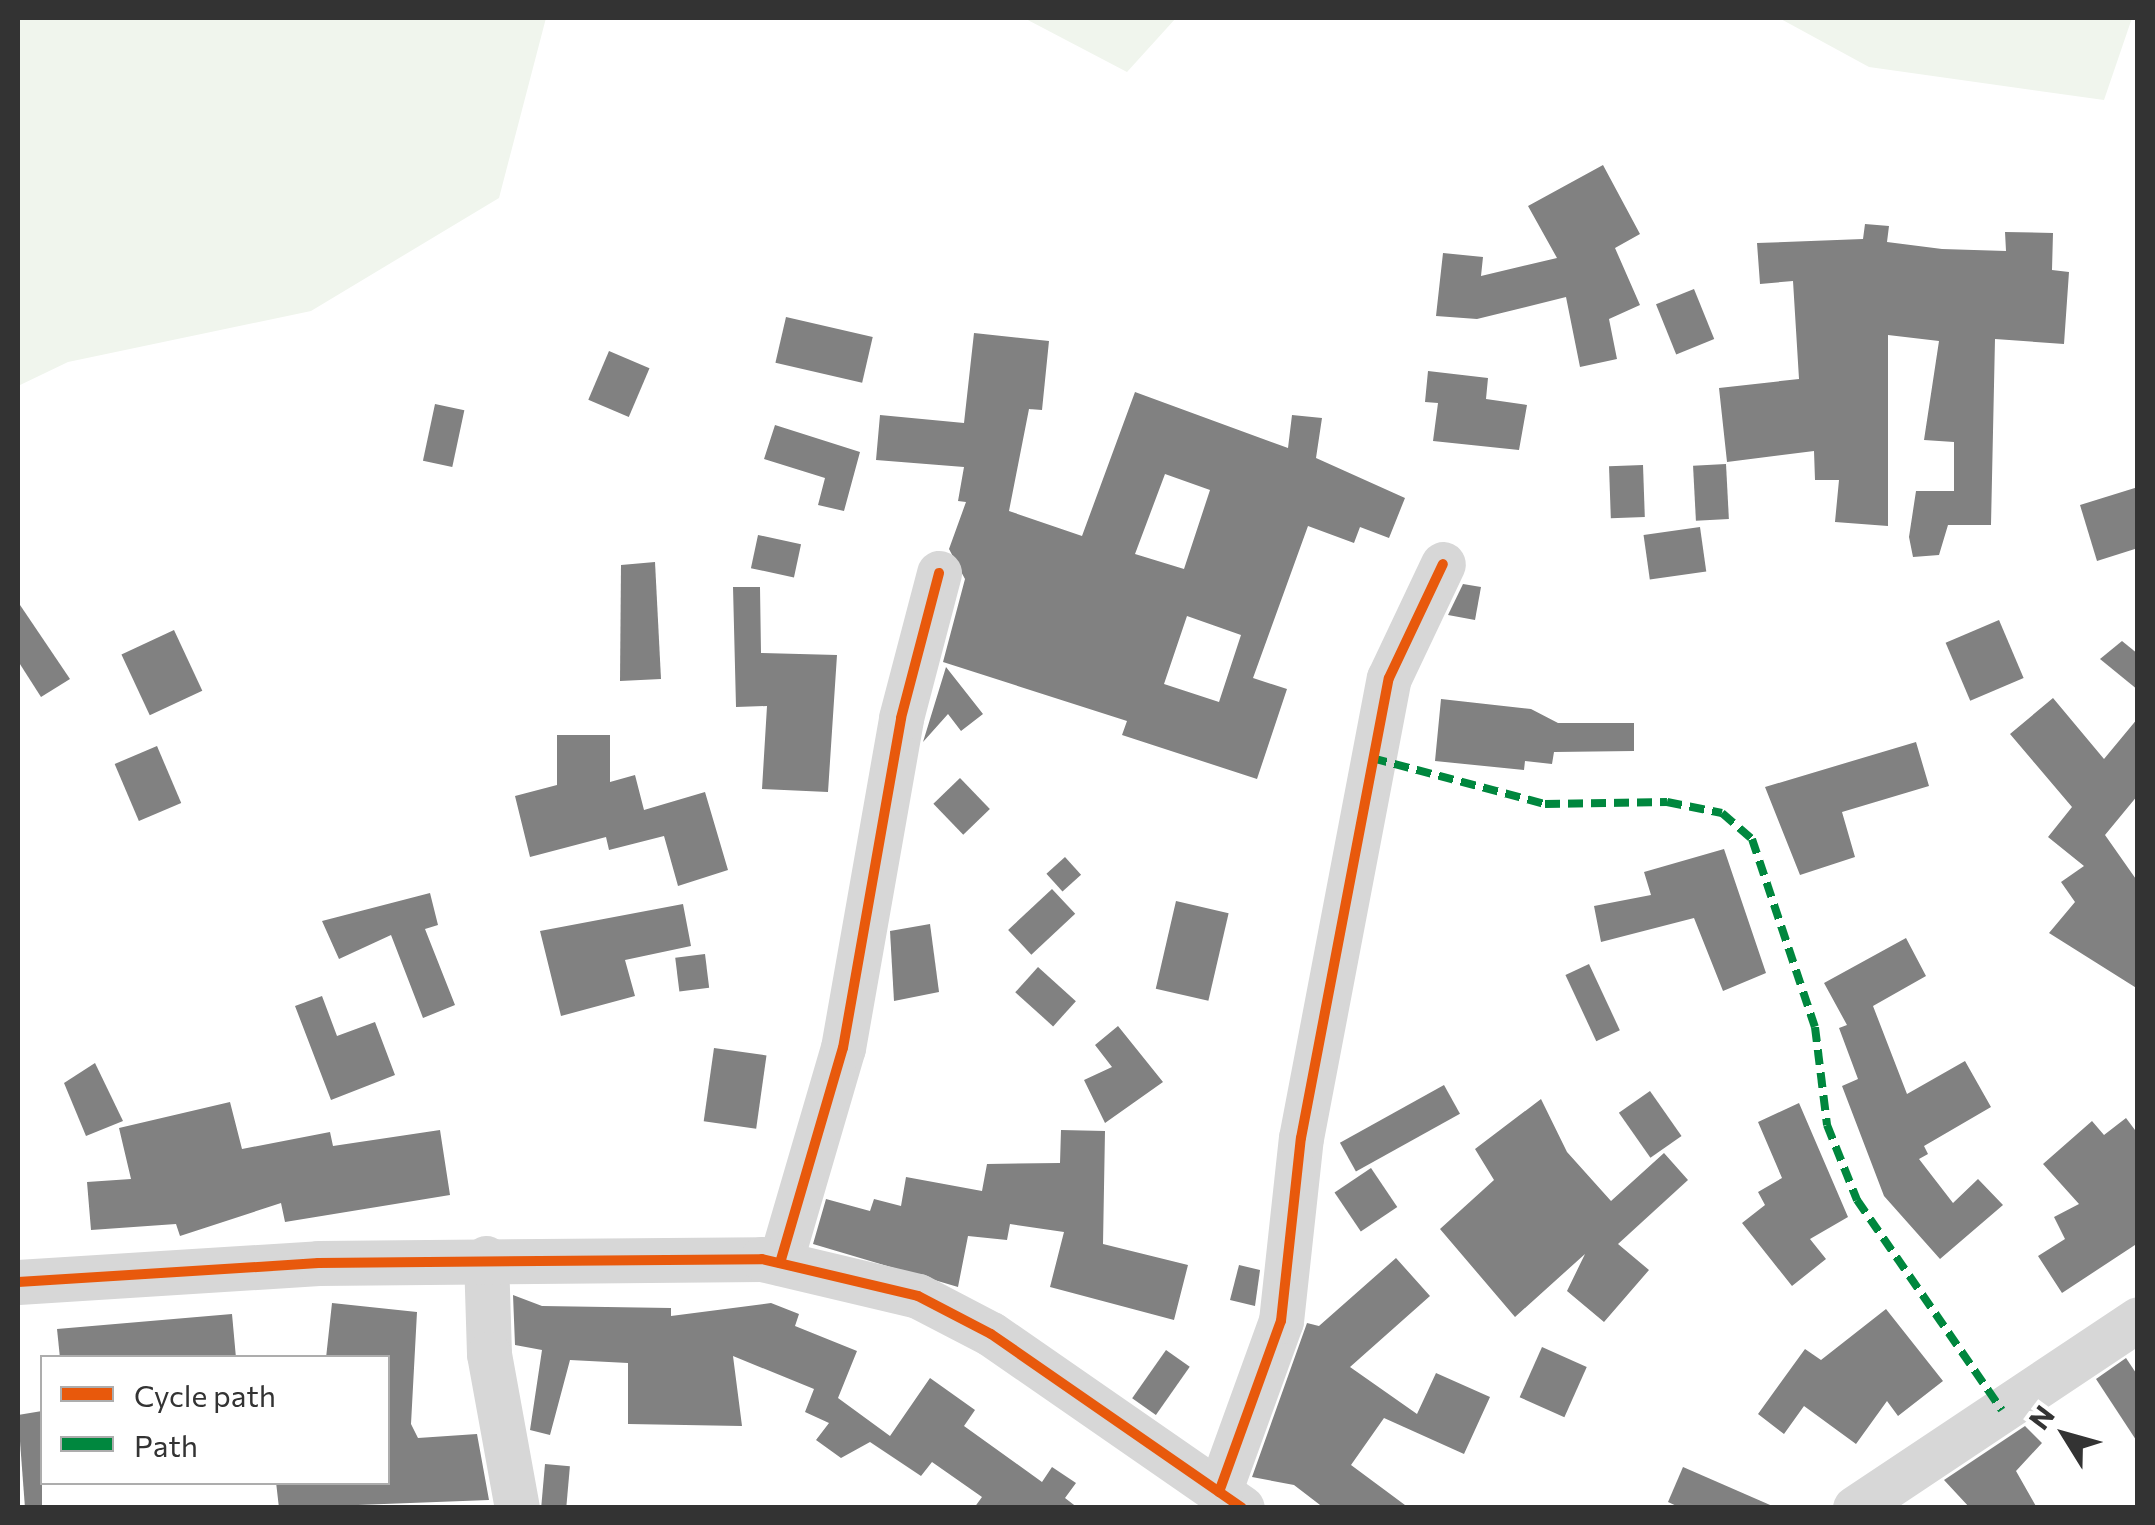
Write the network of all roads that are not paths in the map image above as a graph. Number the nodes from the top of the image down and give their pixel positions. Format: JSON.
{"nodes":[{"id":1,"x":1443,"y":564,"type":"dead end"},
{"id":2,"x":939,"y":573,"type":"dead end"},
{"id":3,"x":486,"y":1258,"type":"junction"},
{"id":4,"x":780,"y":1262,"type":"junction"},
{"id":5,"x":18,"y":1282,"type":"edge"},
{"id":6,"x":2138,"y":1318,"type":"edge"},
{"id":7,"x":1230,"y":1500,"type":"edge"},
{"id":8,"x":517,"y":1508,"type":"edge"},
{"id":9,"x":1855,"y":1508,"type":"edge"}],
"edges":[{"from":1,"to":7,"type":"street"},
{"from":2,"to":4,"type":"street"},
{"from":3,"to":4,"type":"street"},
{"from":3,"to":5,"type":"street"},
{"from":3,"to":8,"type":"street"},
{"from":4,"to":7,"type":"street"},
{"from":6,"to":9,"type":"street"}]}
